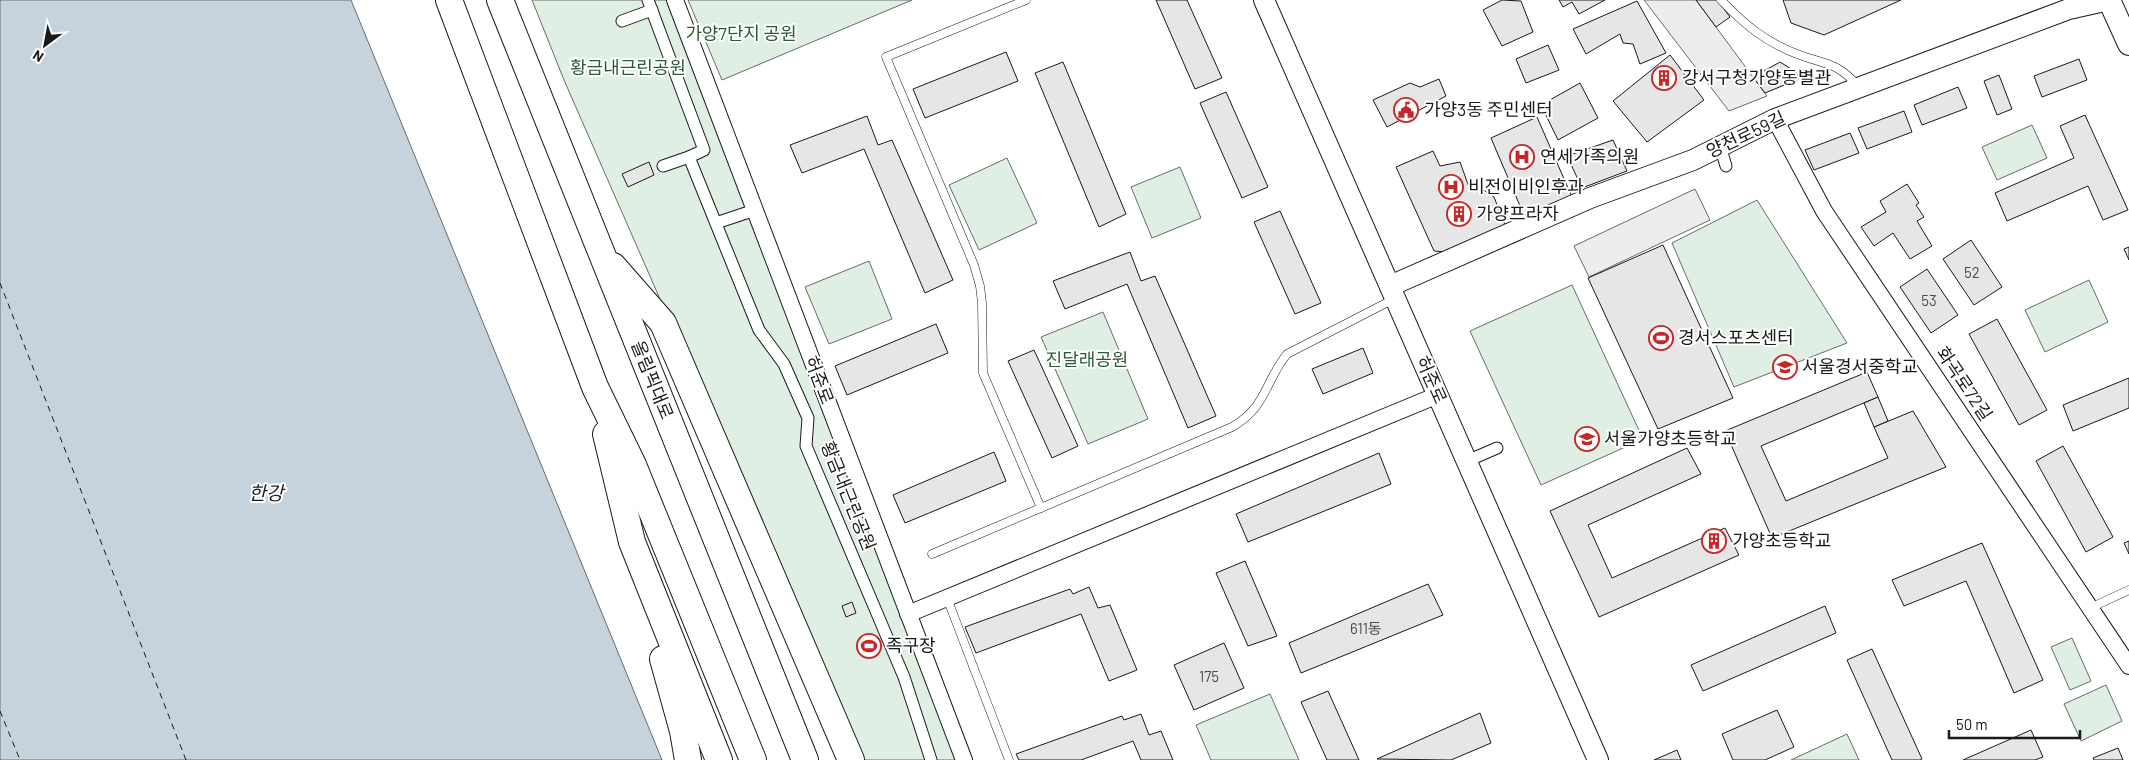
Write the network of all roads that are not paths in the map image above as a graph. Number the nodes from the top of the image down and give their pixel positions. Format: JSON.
{"nodes":[{"id":1,"x":449,"y":0,"type":"edge"},
{"id":2,"x":500,"y":0,"type":"edge"},
{"id":3,"x":675,"y":0,"type":"edge"},
{"id":4,"x":1026,"y":0,"type":"edge"},
{"id":5,"x":1264,"y":0,"type":"edge"},
{"id":6,"x":1721,"y":0,"type":"edge"},
{"id":7,"x":2109,"y":0,"type":"edge"},
{"id":8,"x":650,"y":5,"type":"edge"},
{"id":9,"x":629,"y":22,"type":"dead end"},
{"id":10,"x":2129,"y":44,"type":"edge"},
{"id":11,"x":1859,"y":88,"type":"junction"},
{"id":12,"x":1775,"y":119,"type":"junction"},
{"id":13,"x":1720,"y":146,"type":"junction"},
{"id":14,"x":688,"y":156,"type":"junction"},
{"id":15,"x":663,"y":166,"type":"dead end"},
{"id":16,"x":1726,"y":166,"type":"dead end"},
{"id":17,"x":754,"y":210,"type":"junction"},
{"id":18,"x":716,"y":223,"type":"junction"},
{"id":19,"x":600,"y":251,"type":"junction"},
{"id":20,"x":1393,"y":292,"type":"junction"},
{"id":21,"x":595,"y":387,"type":"junction"},
{"id":22,"x":1438,"y":395,"type":"junction"},
{"id":23,"x":1497,"y":448,"type":"dead end"},
{"id":24,"x":1467,"y":461,"type":"junction"},
{"id":25,"x":1041,"y":508,"type":"junction"},
{"id":26,"x":632,"y":542,"type":"junction"},
{"id":27,"x":932,"y":554,"type":"dead end"},
{"id":28,"x":2129,"y":590,"type":"edge"},
{"id":29,"x":947,"y":598,"type":"junction"},
{"id":30,"x":2090,"y":608,"type":"junction"},
{"id":31,"x":908,"y":614,"type":"junction"},
{"id":32,"x":2129,"y":666,"type":"edge"},
{"id":33,"x":812,"y":671,"type":"junction"},
{"id":34,"x":688,"y":760,"type":"edge"},
{"id":35,"x":719,"y":760,"type":"edge"},
{"id":36,"x":753,"y":760,"type":"edge"},
{"id":37,"x":805,"y":760,"type":"edge"},
{"id":38,"x":838,"y":760,"type":"edge"},
{"id":39,"x":851,"y":760,"type":"edge"},
{"id":40,"x":931,"y":760,"type":"edge"},
{"id":41,"x":964,"y":760,"type":"edge"},
{"id":42,"x":1009,"y":760,"type":"edge"},
{"id":43,"x":1598,"y":760,"type":"edge"}],
"edges":[{"from":1,"to":21,"type":"highway"},
{"from":2,"to":19,"type":"highway","name":"올림픽대로"},
{"from":3,"to":17,"type":"street","name":"허준로"},
{"from":4,"to":25,"type":"lane"},
{"from":5,"to":20,"type":"street","name":"허준로"},
{"from":6,"to":11,"type":"lane"},
{"from":7,"to":10,"type":"main road"},
{"from":7,"to":11,"type":"street","name":"양천로59길"},
{"from":8,"to":9,"type":"street"},
{"from":8,"to":14,"type":"street"},
{"from":11,"to":12,"type":"street","name":"양천로59길"},
{"from":12,"to":13,"type":"street","name":"양천로59길"},
{"from":12,"to":30,"type":"street","name":"화곡로72길"},
{"from":13,"to":16,"type":"street"},
{"from":13,"to":20,"type":"street","name":"양천로59길"},
{"from":14,"to":15,"type":"street"},
{"from":14,"to":18,"type":"street","name":"황금내근린공원"},
{"from":17,"to":18,"type":"street"},
{"from":17,"to":31,"type":"street","name":"허준로"},
{"from":18,"to":40,"type":"street","name":"황금내근린공원"},
{"from":19,"to":33,"type":"highway"},
{"from":19,"to":37,"type":"highway","name":"올림픽대로"},
{"from":20,"to":22,"type":"street","name":"허준로"},
{"from":20,"to":25,"type":"lane"},
{"from":21,"to":26,"type":"highway"},
{"from":21,"to":36,"type":"highway"},
{"from":22,"to":24,"type":"street","name":"허준로"},
{"from":22,"to":29,"type":"street"},
{"from":23,"to":24,"type":"street"},
{"from":24,"to":43,"type":"street","name":"허준로"},
{"from":25,"to":27,"type":"lane"},
{"from":26,"to":34,"type":"highway"},
{"from":26,"to":35,"type":"highway"},
{"from":28,"to":30,"type":"lane"},
{"from":29,"to":31,"type":"street"},
{"from":29,"to":42,"type":"lane"},
{"from":30,"to":32,"type":"street","name":"화곡로72길"},
{"from":31,"to":41,"type":"street","name":"허준로"},
{"from":33,"to":38,"type":"highway"},
{"from":33,"to":39,"type":"highway"}]}
